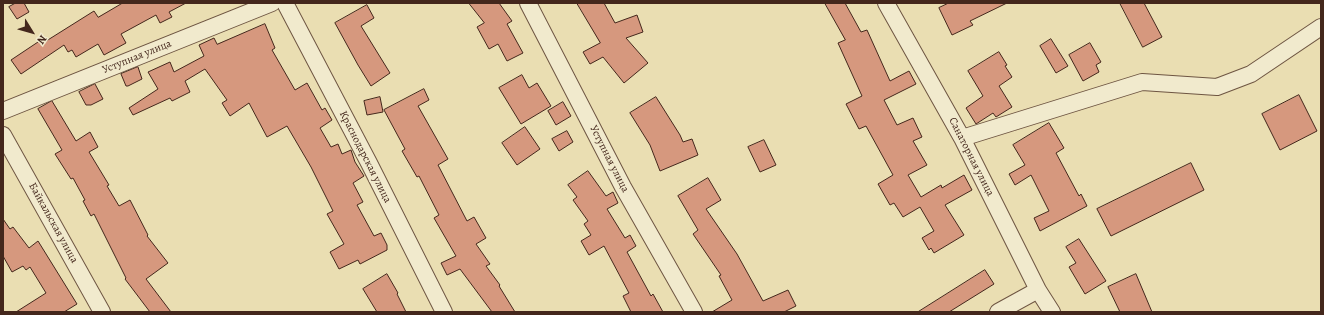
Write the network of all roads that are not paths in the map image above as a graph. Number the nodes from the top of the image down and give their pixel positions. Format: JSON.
{"nodes":[{"id":1,"x":272,"y":3,"type":"edge"},
{"id":2,"x":285,"y":3,"type":"edge"},
{"id":3,"x":528,"y":3,"type":"edge"},
{"id":4,"x":886,"y":3,"type":"edge"},
{"id":5,"x":1321,"y":26,"type":"edge"},
{"id":6,"x":3,"y":111,"type":"edge"},
{"id":7,"x":3,"y":135,"type":"edge"},
{"id":8,"x":962,"y":138,"type":"junction"},
{"id":9,"x":1038,"y":290,"type":"junction"},
{"id":10,"x":102,"y":312,"type":"edge"},
{"id":11,"x":444,"y":312,"type":"edge"},
{"id":12,"x":694,"y":312,"type":"edge"},
{"id":13,"x":998,"y":312,"type":"edge"},
{"id":14,"x":1052,"y":312,"type":"edge"}],
"edges":[{"from":1,"to":6,"type":"street","name":"Уступная улица"},
{"from":2,"to":11,"type":"street","name":"Краснодарская улица"},
{"from":3,"to":12,"type":"street","name":"Уступная улица"},
{"from":4,"to":8,"type":"street","name":"Санаторная улица"},
{"from":5,"to":8,"type":"street"},
{"from":7,"to":10,"type":"street","name":"Байкальская улица"},
{"from":8,"to":9,"type":"street","name":"Санаторная улица"},
{"from":9,"to":13,"type":"street"},
{"from":9,"to":14,"type":"street","name":"Санаторная улица"}]}
